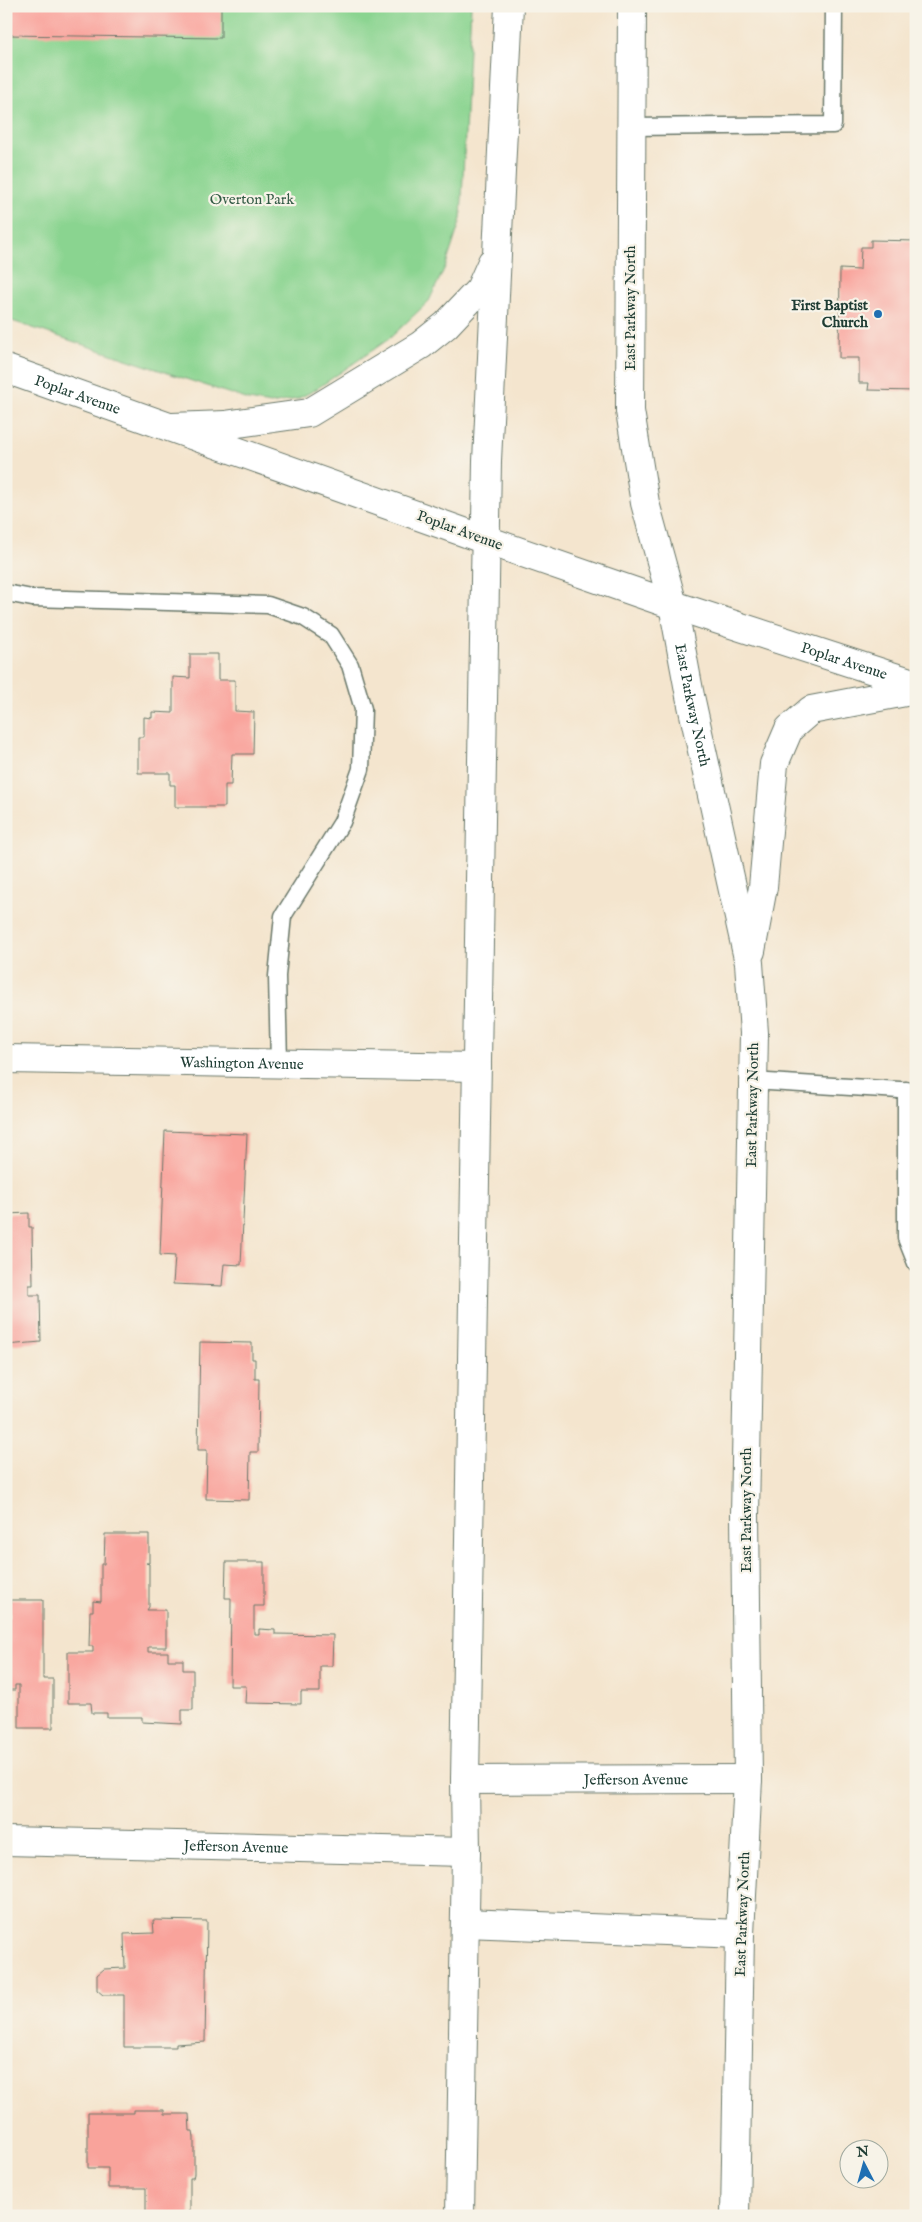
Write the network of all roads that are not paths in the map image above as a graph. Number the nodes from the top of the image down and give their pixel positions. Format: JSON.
{"nodes":[{"id":1,"x":509,"y":6,"type":"edge"},
{"id":2,"x":632,"y":6,"type":"edge"},
{"id":3,"x":834,"y":6,"type":"edge"},
{"id":4,"x":631,"y":127,"type":"junction"},
{"id":5,"x":497,"y":251,"type":"junction"},
{"id":6,"x":6,"y":369,"type":"edge"},
{"id":7,"x":172,"y":427,"type":"junction"},
{"id":8,"x":486,"y":540,"type":"junction"},
{"id":9,"x":6,"y":592,"type":"edge"},
{"id":10,"x":673,"y":605,"type":"junction"},
{"id":11,"x":916,"y":684,"type":"edge"},
{"id":12,"x":916,"y":690,"type":"edge"},
{"id":13,"x":748,"y":963,"type":"junction"},
{"id":14,"x":6,"y":1059,"type":"edge"},
{"id":15,"x":279,"y":1063,"type":"junction"},
{"id":16,"x":477,"y":1067,"type":"junction"},
{"id":17,"x":753,"y":1081,"type":"junction"},
{"id":18,"x":911,"y":1091,"type":"edge"},
{"id":19,"x":916,"y":1263,"type":"edge"},
{"id":20,"x":748,"y":1779,"type":"junction"},
{"id":21,"x":465,"y":1780,"type":"junction"},
{"id":22,"x":6,"y":1841,"type":"edge"},
{"id":23,"x":466,"y":1852,"type":"junction"},
{"id":24,"x":465,"y":1923,"type":"junction"},
{"id":25,"x":740,"y":1934,"type":"junction"},
{"id":26,"x":460,"y":2216,"type":"edge"},
{"id":27,"x":735,"y":2216,"type":"edge"}],
"edges":[{"from":1,"to":5,"type":"main road"},
{"from":2,"to":4,"type":"main road","name":"East Parkway North"},
{"from":3,"to":4,"type":"lane"},
{"from":4,"to":10,"type":"main road","name":"East Parkway North"},
{"from":5,"to":7,"type":"main road"},
{"from":5,"to":8,"type":"main road"},
{"from":6,"to":7,"type":"main road","name":"Poplar Avenue"},
{"from":7,"to":8,"type":"main road","name":"Poplar Avenue"},
{"from":8,"to":10,"type":"main road","name":"Poplar Avenue"},
{"from":8,"to":16,"type":"main road"},
{"from":9,"to":15,"type":"lane"},
{"from":10,"to":11,"type":"main road","name":"Poplar Avenue"},
{"from":10,"to":13,"type":"main road","name":"East Parkway North"},
{"from":12,"to":13,"type":"main road"},
{"from":13,"to":17,"type":"main road","name":"East Parkway North"},
{"from":14,"to":15,"type":"main road","name":"Washington Avenue"},
{"from":15,"to":16,"type":"main road","name":"Washington Avenue"},
{"from":16,"to":21,"type":"main road"},
{"from":17,"to":18,"type":"lane"},
{"from":17,"to":20,"type":"main road","name":"East Parkway North"},
{"from":18,"to":19,"type":"lane"},
{"from":20,"to":21,"type":"main road","name":"Jefferson Avenue"},
{"from":20,"to":25,"type":"main road","name":"East Parkway North"},
{"from":21,"to":23,"type":"main road"},
{"from":22,"to":23,"type":"main road","name":"Jefferson Avenue"},
{"from":23,"to":24,"type":"main road"},
{"from":24,"to":25,"type":"main road"},
{"from":24,"to":26,"type":"main road"},
{"from":25,"to":27,"type":"main road","name":"East Parkway North"}]}
